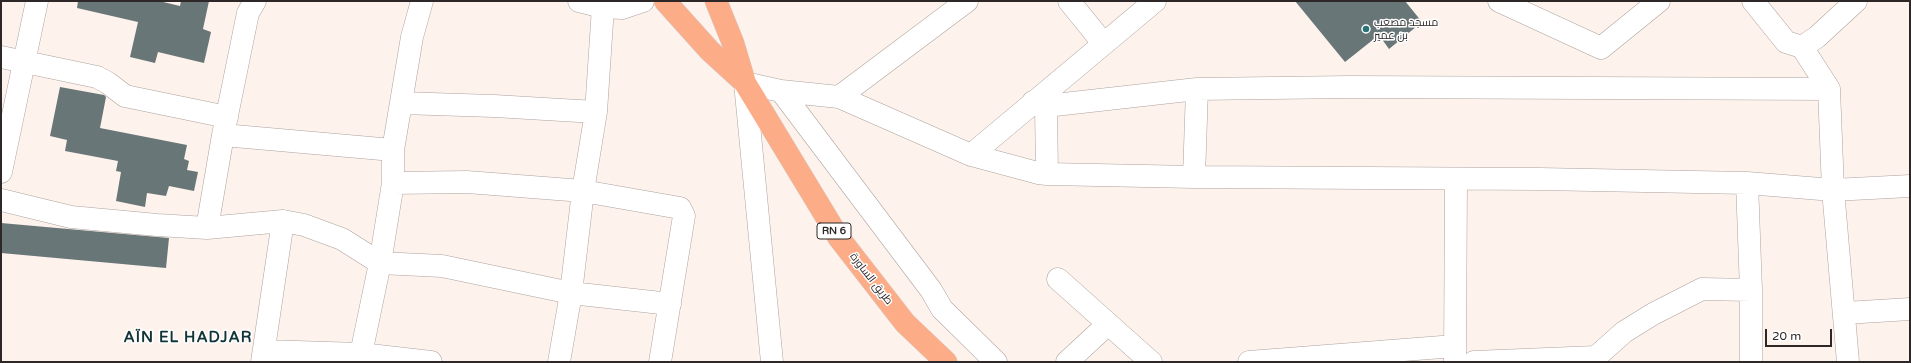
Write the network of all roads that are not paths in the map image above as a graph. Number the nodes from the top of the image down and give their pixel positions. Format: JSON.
{"nodes":[{"id":1,"x":37,"y":1,"type":"edge"},
{"id":2,"x":255,"y":1,"type":"edge"},
{"id":3,"x":422,"y":1,"type":"edge"},
{"id":4,"x":579,"y":1,"type":"edge"},
{"id":5,"x":643,"y":1,"type":"edge"},
{"id":6,"x":664,"y":1,"type":"edge"},
{"id":7,"x":716,"y":1,"type":"edge"},
{"id":8,"x":967,"y":1,"type":"edge"},
{"id":9,"x":1069,"y":1,"type":"edge"},
{"id":10,"x":1155,"y":1,"type":"edge"},
{"id":11,"x":1499,"y":1,"type":"edge"},
{"id":12,"x":1659,"y":1,"type":"edge"},
{"id":13,"x":1753,"y":1,"type":"edge"},
{"id":14,"x":1856,"y":1,"type":"edge"},
{"id":15,"x":603,"y":7,"type":"junction"},
{"id":16,"x":1102,"y":43,"type":"junction"},
{"id":17,"x":1802,"y":47,"type":"junction"},
{"id":18,"x":1,"y":57,"type":"edge"},
{"id":19,"x":23,"y":62,"type":"junction"},
{"id":20,"x":745,"y":83,"type":"junction"},
{"id":21,"x":1196,"y":89,"type":"junction"},
{"id":22,"x":1828,"y":89,"type":"junction"},
{"id":23,"x":781,"y":91,"type":"junction"},
{"id":24,"x":839,"y":97,"type":"junction"},
{"id":25,"x":401,"y":103,"type":"junction"},
{"id":26,"x":1039,"y":104,"type":"junction"},
{"id":27,"x":596,"y":112,"type":"junction"},
{"id":28,"x":225,"y":126,"type":"junction"},
{"id":29,"x":393,"y":150,"type":"junction"},
{"id":30,"x":971,"y":154,"type":"junction"},
{"id":31,"x":1,"y":172,"type":"edge"},
{"id":32,"x":1047,"y":174,"type":"junction"},
{"id":33,"x":1194,"y":177,"type":"junction"},
{"id":34,"x":1456,"y":179,"type":"junction"},
{"id":35,"x":393,"y":183,"type":"junction"},
{"id":36,"x":1747,"y":183,"type":"junction"},
{"id":37,"x":1910,"y":186,"type":"edge"},
{"id":38,"x":1833,"y":190,"type":"junction"},
{"id":39,"x":583,"y":191,"type":"junction"},
{"id":40,"x":1,"y":200,"type":"edge"},
{"id":41,"x":284,"y":221,"type":"junction"},
{"id":42,"x":208,"y":228,"type":"junction"},
{"id":43,"x":380,"y":263,"type":"junction"},
{"id":44,"x":1058,"y":279,"type":"dead end"},
{"id":45,"x":1751,"y":290,"type":"junction"},
{"id":46,"x":571,"y":293,"type":"junction"},
{"id":47,"x":670,"y":304,"type":"junction"},
{"id":48,"x":1910,"y":309,"type":"edge"},
{"id":49,"x":1845,"y":313,"type":"junction"},
{"id":50,"x":1108,"y":324,"type":"junction"},
{"id":51,"x":1455,"y":354,"type":"edge"},
{"id":52,"x":263,"y":357,"type":"edge"},
{"id":53,"x":362,"y":358,"type":"edge"},
{"id":54,"x":1596,"y":360,"type":"edge"},
{"id":55,"x":431,"y":362,"type":"edge"},
{"id":56,"x":559,"y":362,"type":"edge"},
{"id":57,"x":660,"y":362,"type":"edge"},
{"id":58,"x":772,"y":362,"type":"edge"},
{"id":59,"x":946,"y":362,"type":"edge"},
{"id":60,"x":996,"y":362,"type":"edge"},
{"id":61,"x":1067,"y":362,"type":"edge"},
{"id":62,"x":1151,"y":362,"type":"edge"},
{"id":63,"x":1249,"y":362,"type":"edge"},
{"id":64,"x":1474,"y":362,"type":"edge"},
{"id":65,"x":1751,"y":362,"type":"edge"},
{"id":66,"x":1848,"y":362,"type":"edge"}],
"edges":[{"from":1,"to":19,"type":"street"},
{"from":2,"to":28,"type":"street"},
{"from":3,"to":25,"type":"street"},
{"from":4,"to":15,"type":"street"},
{"from":5,"to":15,"type":"street"},
{"from":6,"to":20,"type":"main road","number":"RN 6"},
{"from":7,"to":20,"type":"main road","number":"RN 6"},
{"from":8,"to":24,"type":"street"},
{"from":9,"to":16,"type":"street"},
{"from":10,"to":16,"type":"street"},
{"from":11,"to":12,"type":"street"},
{"from":13,"to":17,"type":"street"},
{"from":14,"to":17,"type":"street"},
{"from":15,"to":27,"type":"street"},
{"from":16,"to":26,"type":"street"},
{"from":17,"to":22,"type":"street"},
{"from":18,"to":19,"type":"street"},
{"from":19,"to":28,"type":"street"},
{"from":19,"to":31,"type":"street"},
{"from":20,"to":23,"type":"street"},
{"from":20,"to":58,"type":"street"},
{"from":20,"to":59,"type":"main road","name":"طريق الساورة","number":"RN 6"},
{"from":21,"to":22,"type":"street"},
{"from":21,"to":26,"type":"street"},
{"from":21,"to":33,"type":"street"},
{"from":22,"to":38,"type":"street"},
{"from":23,"to":24,"type":"street"},
{"from":23,"to":60,"type":"street"},
{"from":24,"to":30,"type":"street"},
{"from":25,"to":27,"type":"street"},
{"from":25,"to":29,"type":"street"},
{"from":26,"to":30,"type":"street"},
{"from":26,"to":32,"type":"street"},
{"from":27,"to":39,"type":"street"},
{"from":28,"to":29,"type":"street"},
{"from":28,"to":42,"type":"street"},
{"from":29,"to":35,"type":"street"},
{"from":30,"to":32,"type":"street"},
{"from":32,"to":33,"type":"street"},
{"from":33,"to":34,"type":"street"},
{"from":34,"to":36,"type":"street"},
{"from":34,"to":51,"type":"street"},
{"from":35,"to":39,"type":"street"},
{"from":35,"to":43,"type":"street"},
{"from":36,"to":38,"type":"street"},
{"from":36,"to":45,"type":"street"},
{"from":37,"to":38,"type":"street"},
{"from":38,"to":49,"type":"street"},
{"from":39,"to":46,"type":"street"},
{"from":39,"to":47,"type":"street"},
{"from":40,"to":42,"type":"street"},
{"from":41,"to":42,"type":"street"},
{"from":41,"to":43,"type":"street"},
{"from":41,"to":52,"type":"street"},
{"from":43,"to":46,"type":"street"},
{"from":43,"to":53,"type":"street"},
{"from":44,"to":50,"type":"street"},
{"from":45,"to":54,"type":"street"},
{"from":45,"to":65,"type":"street"},
{"from":46,"to":47,"type":"street"},
{"from":46,"to":56,"type":"street"},
{"from":47,"to":57,"type":"street"},
{"from":48,"to":49,"type":"street"},
{"from":49,"to":66,"type":"street"},
{"from":50,"to":61,"type":"street"},
{"from":50,"to":62,"type":"street"},
{"from":51,"to":63,"type":"street"},
{"from":52,"to":53,"type":"street"},
{"from":53,"to":55,"type":"street"},
{"from":54,"to":64,"type":"street"}]}
